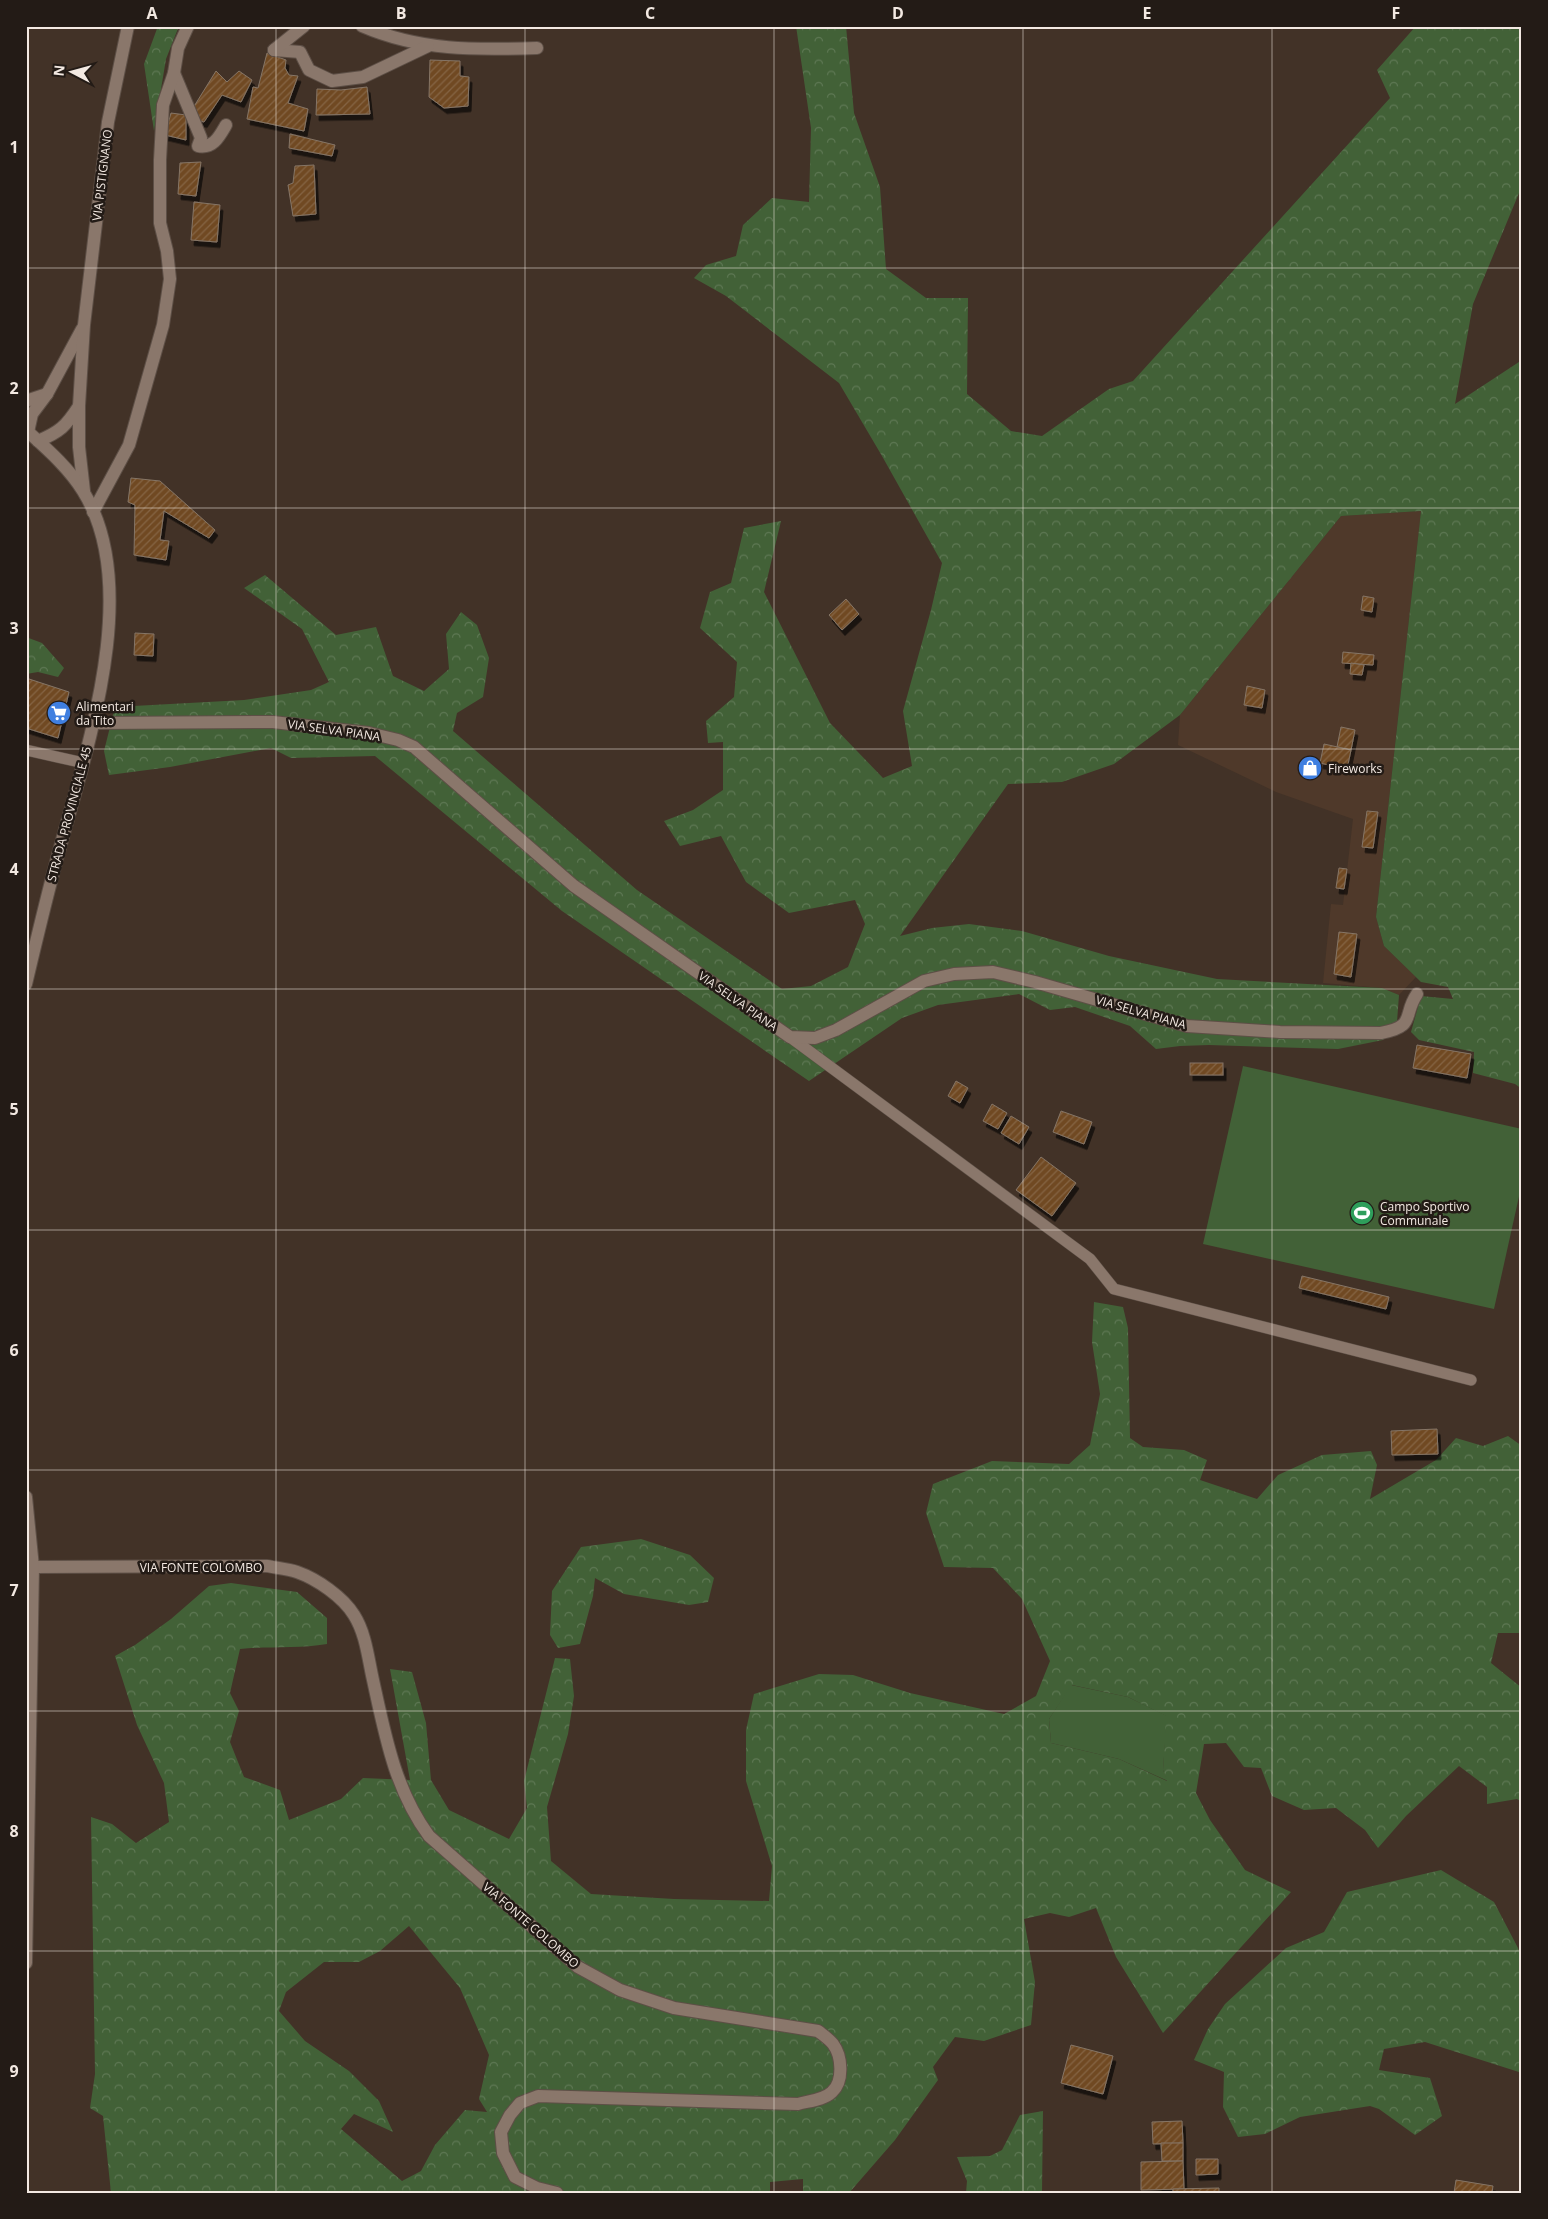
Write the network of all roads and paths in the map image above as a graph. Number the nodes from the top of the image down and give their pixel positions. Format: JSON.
{"nodes":[{"id":1,"x":128,"y":26,"type":"edge"},
{"id":2,"x":188,"y":26,"type":"edge"},
{"id":3,"x":304,"y":26,"type":"edge"},
{"id":4,"x":362,"y":26,"type":"edge"},
{"id":5,"x":428,"y":46,"type":"junction"},
{"id":6,"x":537,"y":48,"type":"dead end"},
{"id":7,"x":174,"y":73,"type":"junction"},
{"id":8,"x":226,"y":125,"type":"dead end"},
{"id":9,"x":84,"y":325,"type":"junction"},
{"id":10,"x":47,"y":394,"type":"junction"},
{"id":11,"x":26,"y":401,"type":"edge"},
{"id":12,"x":79,"y":406,"type":"junction"},
{"id":13,"x":31,"y":434,"type":"edge"},
{"id":14,"x":84,"y":491,"type":"junction"},
{"id":15,"x":94,"y":512,"type":"junction"},
{"id":16,"x":94,"y":723,"type":"junction"},
{"id":17,"x":26,"y":750,"type":"edge"},
{"id":18,"x":84,"y":763,"type":"junction"},
{"id":19,"x":26,"y":983,"type":"edge"},
{"id":20,"x":1416,"y":996,"type":"dead end"},
{"id":21,"x":790,"y":1037,"type":"junction"},
{"id":22,"x":1471,"y":1380,"type":"dead end"},
{"id":23,"x":26,"y":1497,"type":"edge"},
{"id":24,"x":30,"y":1567,"type":"edge"},
{"id":25,"x":26,"y":1963,"type":"edge"},
{"id":26,"x":557,"y":2193,"type":"edge"}],
"edges":[{"from":1,"to":9,"type":"street","name":"VIA PISTIGNANO"},
{"from":2,"to":7,"type":"street"},
{"from":3,"to":5,"type":"street"},
{"from":4,"to":5,"type":"street"},
{"from":5,"to":6,"type":"street"},
{"from":7,"to":8,"type":"street"},
{"from":7,"to":15,"type":"street"},
{"from":9,"to":10,"type":"street"},
{"from":9,"to":12,"type":"street","name":"VIA PISTIGNANO"},
{"from":10,"to":11,"type":"street"},
{"from":10,"to":13,"type":"street"},
{"from":12,"to":13,"type":"street"},
{"from":12,"to":14,"type":"street","name":"VIA PISTIGNANO"},
{"from":13,"to":14,"type":"street","name":"STRADA PROVINCIALE 45"},
{"from":14,"to":15,"type":"street","name":"STRADA PROVINCIALE 45"},
{"from":15,"to":16,"type":"street","name":"STRADA PROVINCIALE 45"},
{"from":16,"to":18,"type":"street","name":"STRADA PROVINCIALE 45"},
{"from":16,"to":21,"type":"street","name":"VIA SELVA PIANA"},
{"from":17,"to":18,"type":"lane"},
{"from":18,"to":19,"type":"street","name":"STRADA PROVINCIALE 45"},
{"from":20,"to":21,"type":"street","name":"VIA SELVA PIANA"},
{"from":21,"to":22,"type":"lane"},
{"from":23,"to":24,"type":"street"},
{"from":24,"to":25,"type":"street"},
{"from":24,"to":26,"type":"street","name":"VIA FONTE COLOMBO"}]}
